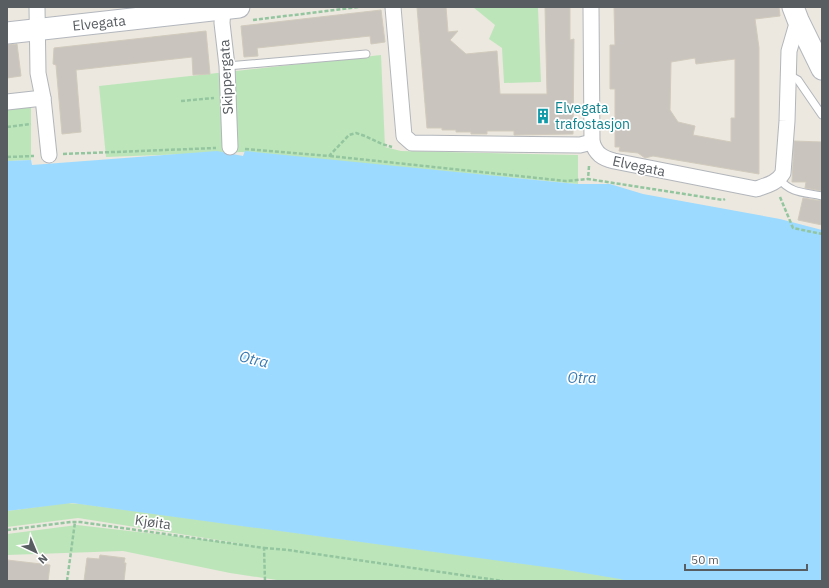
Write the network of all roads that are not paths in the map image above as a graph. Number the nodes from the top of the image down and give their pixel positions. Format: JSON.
{"nodes":[{"id":1,"x":37,"y":7,"type":"edge"},
{"id":2,"x":393,"y":7,"type":"edge"},
{"id":3,"x":591,"y":7,"type":"edge"},
{"id":4,"x":228,"y":8,"type":"edge"},
{"id":5,"x":796,"y":14,"type":"edge"},
{"id":6,"x":37,"y":30,"type":"junction"},
{"id":7,"x":7,"y":33,"type":"edge"},
{"id":8,"x":366,"y":54,"type":"dead end"},
{"id":9,"x":227,"y":66,"type":"junction"},
{"id":10,"x":822,"y":69,"type":"edge"},
{"id":11,"x":788,"y":75,"type":"junction"},
{"id":12,"x":43,"y":98,"type":"junction"},
{"id":13,"x":7,"y":102,"type":"edge"},
{"id":14,"x":822,"y":115,"type":"edge"},
{"id":15,"x":592,"y":142,"type":"junction"},
{"id":16,"x":230,"y":147,"type":"dead end"},
{"id":17,"x":49,"y":155,"type":"road end"},
{"id":18,"x":776,"y":181,"type":"junction"},
{"id":19,"x":822,"y":196,"type":"edge"}],
"edges":[{"from":1,"to":6,"type":"street"},
{"from":2,"to":15,"type":"street"},
{"from":3,"to":15,"type":"street"},
{"from":4,"to":6,"type":"street","name":"Elvegata"},
{"from":4,"to":9,"type":"street","name":"Skippergata"},
{"from":5,"to":10,"type":"street"},
{"from":5,"to":11,"type":"street"},
{"from":6,"to":7,"type":"street","name":"Elvegata"},
{"from":6,"to":12,"type":"street"},
{"from":8,"to":9,"type":"lane"},
{"from":9,"to":16,"type":"street","name":"Skippergata"},
{"from":11,"to":14,"type":"lane"},
{"from":11,"to":18,"type":"street"},
{"from":12,"to":13,"type":"street"},
{"from":12,"to":17,"type":"street"},
{"from":15,"to":18,"type":"street","name":"Elvegata"},
{"from":18,"to":19,"type":"lane"}]}
